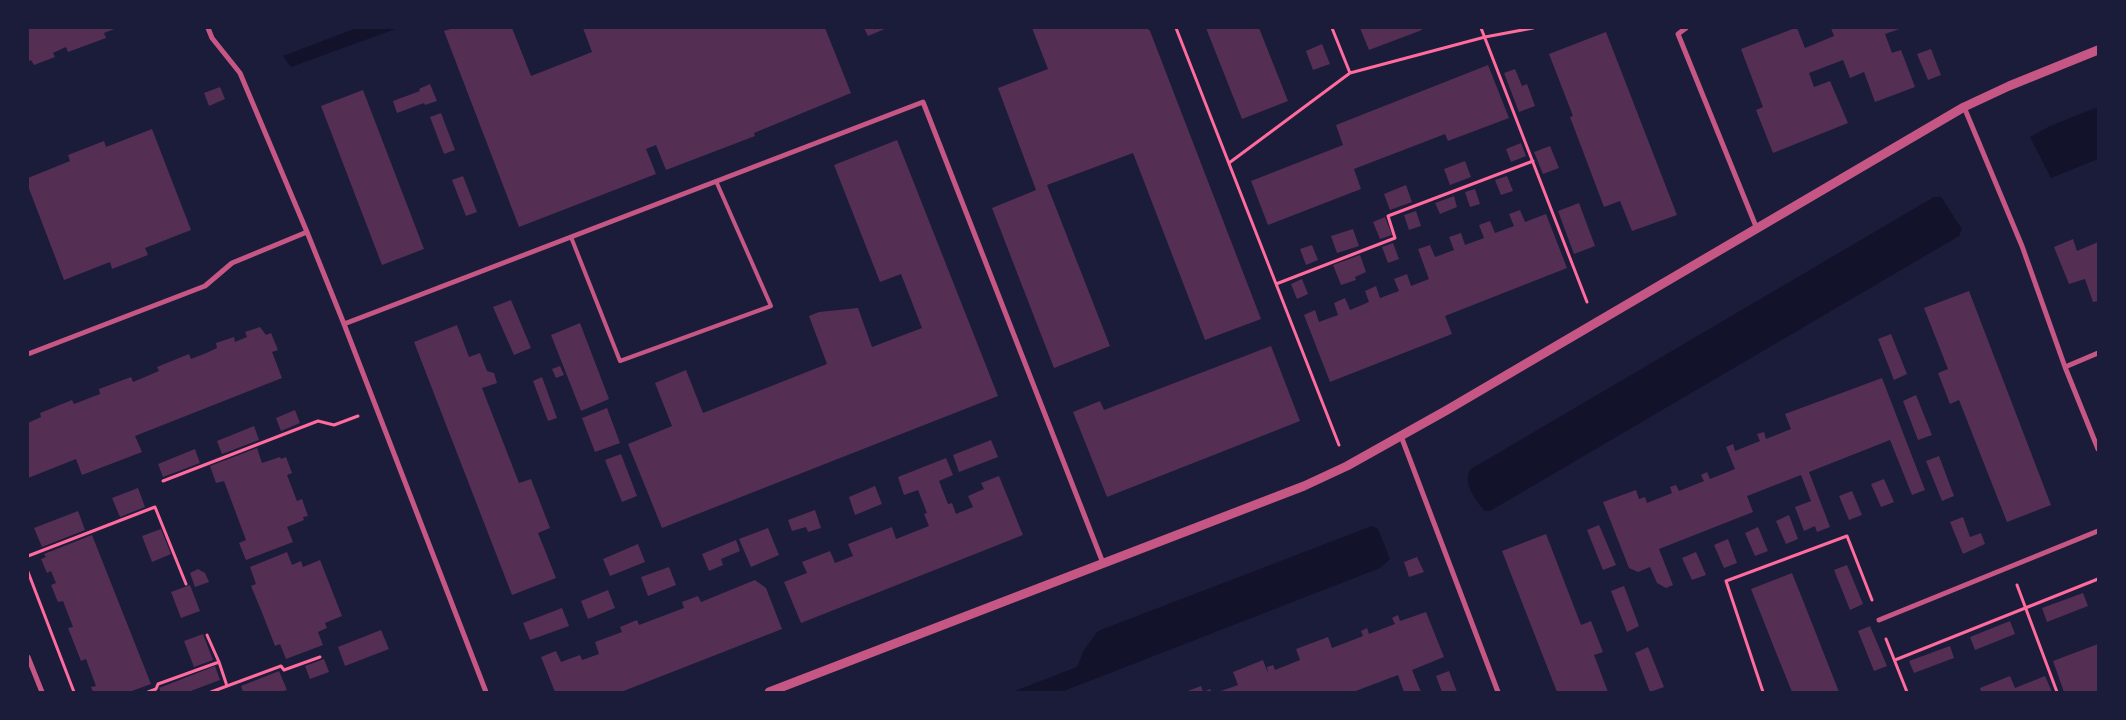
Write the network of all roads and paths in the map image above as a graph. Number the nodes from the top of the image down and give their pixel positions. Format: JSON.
{"nodes":[{"id":1,"x":208,"y":28,"type":"edge"},
{"id":2,"x":1176,"y":28,"type":"edge"},
{"id":3,"x":1332,"y":28,"type":"edge"},
{"id":4,"x":1481,"y":28,"type":"edge"},
{"id":5,"x":1533,"y":28,"type":"edge"},
{"id":6,"x":1686,"y":28,"type":"edge"},
{"id":7,"x":1485,"y":37,"type":"junction"},
{"id":8,"x":2098,"y":50,"type":"edge"},
{"id":9,"x":1350,"y":74,"type":"junction"},
{"id":10,"x":1964,"y":107,"type":"junction"},
{"id":11,"x":1533,"y":161,"type":"junction"},
{"id":12,"x":1228,"y":164,"type":"junction"},
{"id":13,"x":716,"y":181,"type":"junction"},
{"id":14,"x":1757,"y":229,"type":"junction"},
{"id":15,"x":307,"y":232,"type":"junction"},
{"id":16,"x":571,"y":237,"type":"junction"},
{"id":17,"x":1276,"y":284,"type":"junction"},
{"id":18,"x":1596,"y":323,"type":"junction"},
{"id":19,"x":344,"y":324,"type":"junction"},
{"id":20,"x":2098,"y":353,"type":"edge"},
{"id":21,"x":28,"y":354,"type":"edge"},
{"id":22,"x":2065,"y":366,"type":"junction"},
{"id":23,"x":377,"y":408,"type":"junction"},
{"id":24,"x":1401,"y":436,"type":"junction"},
{"id":25,"x":2098,"y":449,"type":"edge"},
{"id":26,"x":1347,"y":466,"type":"junction"},
{"id":27,"x":163,"y":482,"type":"dead end"},
{"id":28,"x":2098,"y":531,"type":"edge"},
{"id":29,"x":28,"y":556,"type":"edge"},
{"id":30,"x":1103,"y":562,"type":"junction"},
{"id":31,"x":2010,"y":567,"type":"junction"},
{"id":32,"x":28,"y":572,"type":"edge"},
{"id":33,"x":2098,"y":579,"type":"edge"},
{"id":34,"x":186,"y":584,"type":"dead end"},
{"id":35,"x":2026,"y":608,"type":"junction"},
{"id":36,"x":1879,"y":620,"type":"junction"},
{"id":37,"x":207,"y":635,"type":"dead end"},
{"id":38,"x":28,"y":656,"type":"edge"},
{"id":39,"x":320,"y":657,"type":"dead end"},
{"id":40,"x":1895,"y":660,"type":"junction"},
{"id":41,"x":219,"y":662,"type":"junction"},
{"id":42,"x":227,"y":686,"type":"junction"},
{"id":43,"x":42,"y":692,"type":"edge"},
{"id":44,"x":74,"y":692,"type":"edge"},
{"id":45,"x":148,"y":692,"type":"edge"},
{"id":46,"x":211,"y":692,"type":"edge"},
{"id":47,"x":486,"y":692,"type":"edge"},
{"id":48,"x":769,"y":692,"type":"edge"},
{"id":49,"x":1498,"y":692,"type":"edge"},
{"id":50,"x":1763,"y":692,"type":"edge"},
{"id":51,"x":1907,"y":692,"type":"edge"},
{"id":52,"x":2057,"y":692,"type":"edge"}],
"edges":[{"from":1,"to":15,"type":"street"},
{"from":2,"to":12,"type":"path"},
{"from":3,"to":9,"type":"path"},
{"from":4,"to":7,"type":"path"},
{"from":5,"to":7,"type":"path"},
{"from":6,"to":14,"type":"street"},
{"from":7,"to":9,"type":"path"},
{"from":7,"to":11,"type":"path"},
{"from":8,"to":10,"type":"street"},
{"from":9,"to":12,"type":"path"},
{"from":10,"to":14,"type":"street"},
{"from":10,"to":22,"type":"street"},
{"from":11,"to":17,"type":"path"},
{"from":11,"to":18,"type":"path"},
{"from":12,"to":17,"type":"path"},
{"from":13,"to":16,"type":"street"},
{"from":13,"to":16,"type":"lane"},
{"from":13,"to":30,"type":"street"},
{"from":14,"to":18,"type":"street"},
{"from":15,"to":19,"type":"street"},
{"from":15,"to":21,"type":"street"},
{"from":16,"to":19,"type":"street"},
{"from":17,"to":26,"type":"path"},
{"from":18,"to":24,"type":"street"},
{"from":19,"to":23,"type":"street"},
{"from":20,"to":22,"type":"street"},
{"from":22,"to":25,"type":"street"},
{"from":23,"to":27,"type":"path"},
{"from":23,"to":47,"type":"street"},
{"from":24,"to":26,"type":"street"},
{"from":24,"to":49,"type":"street"},
{"from":26,"to":30,"type":"street"},
{"from":28,"to":31,"type":"street"},
{"from":29,"to":34,"type":"path"},
{"from":30,"to":48,"type":"street"},
{"from":31,"to":35,"type":"path"},
{"from":31,"to":36,"type":"street"},
{"from":32,"to":44,"type":"path"},
{"from":33,"to":35,"type":"path"},
{"from":35,"to":40,"type":"path"},
{"from":35,"to":52,"type":"path"},
{"from":36,"to":40,"type":"path"},
{"from":36,"to":50,"type":"path"},
{"from":37,"to":41,"type":"path"},
{"from":38,"to":43,"type":"street"},
{"from":39,"to":42,"type":"path"},
{"from":40,"to":51,"type":"path"},
{"from":41,"to":42,"type":"path"},
{"from":41,"to":45,"type":"path"},
{"from":42,"to":46,"type":"path"}]}
